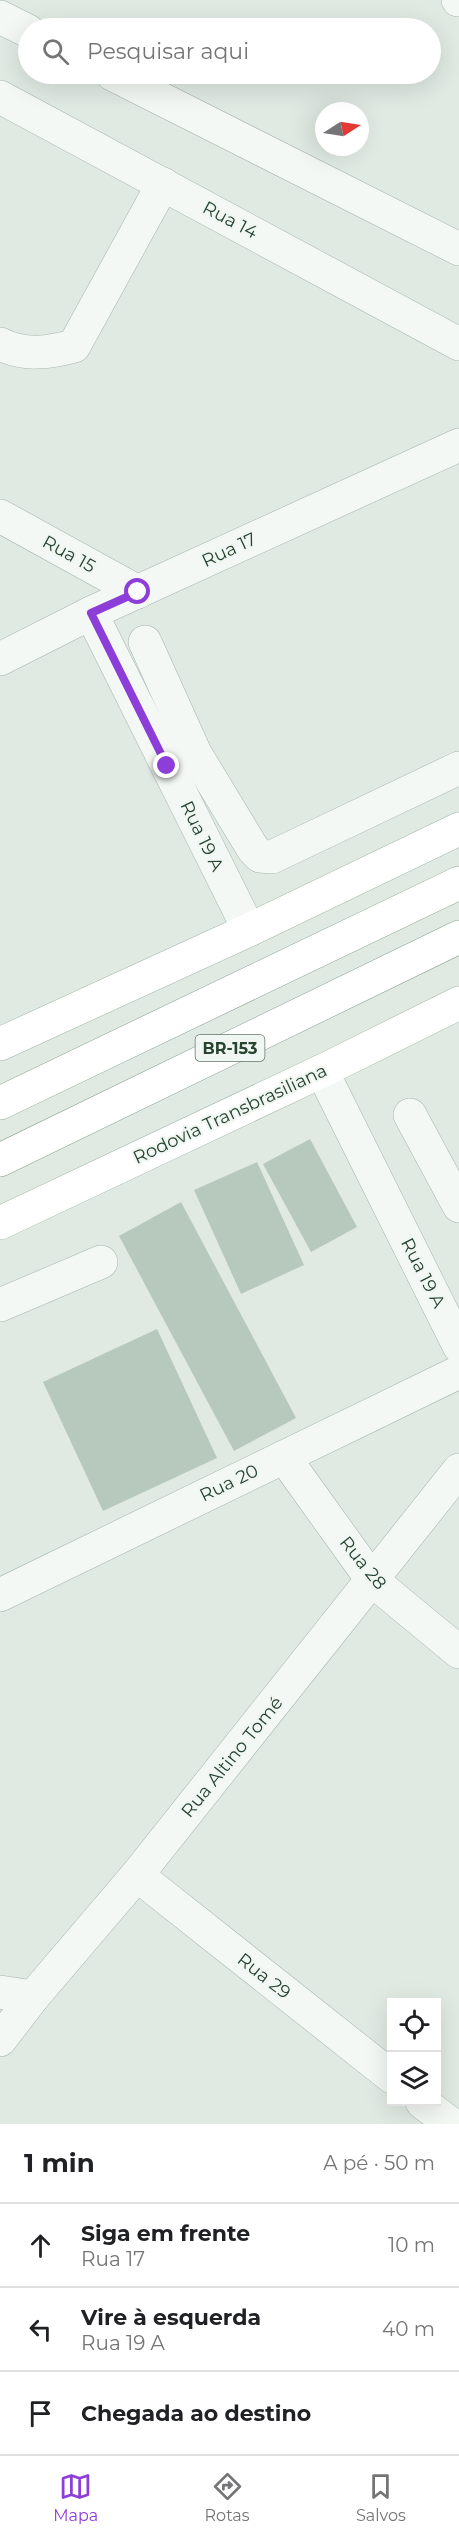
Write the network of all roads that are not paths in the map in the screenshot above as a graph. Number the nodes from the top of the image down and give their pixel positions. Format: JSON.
{"nodes":[{"id":1,"x":0,"y":17,"type":"edge"},
{"id":2,"x":18,"y":26,"type":"edge"},
{"id":3,"x":132,"y":84,"type":"edge"},
{"id":4,"x":0,"y":97,"type":"edge"},
{"id":5,"x":163,"y":184,"type":"junction"},
{"id":6,"x":459,"y":249,"type":"edge"},
{"id":7,"x":0,"y":344,"type":"edge"},
{"id":8,"x":459,"y":344,"type":"edge"},
{"id":9,"x":459,"y":445,"type":"edge"},
{"id":10,"x":0,"y":516,"type":"edge"},
{"id":11,"x":138,"y":592,"type":"junction"},
{"id":12,"x":91,"y":613,"type":"junction"},
{"id":13,"x":145,"y":642,"type":"dead end"},
{"id":14,"x":0,"y":659,"type":"edge"},
{"id":15,"x":181,"y":760,"type":"junction"},
{"id":16,"x":459,"y":768,"type":"edge"},
{"id":17,"x":459,"y":829,"type":"edge"},
{"id":18,"x":459,"y":884,"type":"edge"},
{"id":19,"x":249,"y":930,"type":"junction"},
{"id":20,"x":459,"y":937,"type":"edge"},
{"id":21,"x":459,"y":1003,"type":"edge"},
{"id":22,"x":0,"y":1044,"type":"edge"},
{"id":23,"x":322,"y":1071,"type":"junction"},
{"id":24,"x":0,"y":1103,"type":"edge"},
{"id":25,"x":410,"y":1115,"type":"dead end"},
{"id":26,"x":0,"y":1160,"type":"edge"},
{"id":27,"x":459,"y":1206,"type":"edge"},
{"id":28,"x":0,"y":1223,"type":"edge"},
{"id":29,"x":101,"y":1262,"type":"dead end"},
{"id":30,"x":0,"y":1305,"type":"edge"},
{"id":31,"x":459,"y":1346,"type":"edge"},
{"id":32,"x":459,"y":1372,"type":"edge"},
{"id":33,"x":284,"y":1457,"type":"junction"},
{"id":34,"x":459,"y":1470,"type":"edge"},
{"id":35,"x":373,"y":1581,"type":"junction"},
{"id":36,"x":0,"y":1595,"type":"edge"},
{"id":37,"x":459,"y":1652,"type":"edge"},
{"id":38,"x":137,"y":1875,"type":"junction"},
{"id":39,"x":0,"y":1992,"type":"edge"},
{"id":40,"x":33,"y":1996,"type":"junction"},
{"id":41,"x":0,"y":2040,"type":"edge"},
{"id":42,"x":387,"y":2073,"type":"edge"},
{"id":43,"x":427,"y":2106,"type":"edge"},
{"id":44,"x":451,"y":2124,"type":"edge"}],
"edges":[{"from":1,"to":2,"type":"street"},
{"from":3,"to":6,"type":"street"},
{"from":4,"to":5,"type":"street","name":"Rua 14"},
{"from":5,"to":7,"type":"street"},
{"from":5,"to":8,"type":"street","name":"Rua 14"},
{"from":9,"to":11,"type":"street","name":"Rua 17"},
{"from":10,"to":11,"type":"street","name":"Rua 15"},
{"from":11,"to":12,"type":"street","name":"Rua 17"},
{"from":12,"to":14,"type":"street","name":"Rua 17"},
{"from":12,"to":15,"type":"street","name":"Rua 19 A"},
{"from":13,"to":15,"type":"street"},
{"from":15,"to":16,"type":"street"},
{"from":15,"to":19,"type":"street","name":"Rua 19 A"},
{"from":17,"to":19,"type":"main road"},
{"from":18,"to":24,"type":"main road","number":"BR-153"},
{"from":19,"to":22,"type":"main road"},
{"from":20,"to":26,"type":"main road","number":"BR-153"},
{"from":21,"to":23,"type":"main road","name":"Rodovia Transbrasiliana"},
{"from":23,"to":28,"type":"main road","name":"Rodovia Transbrasiliana"},
{"from":23,"to":31,"type":"street","name":"Rua 19 A"},
{"from":25,"to":27,"type":"street"},
{"from":29,"to":30,"type":"street"},
{"from":32,"to":33,"type":"street","name":"Rua 20"},
{"from":33,"to":35,"type":"street","name":"Rua 28"},
{"from":33,"to":36,"type":"street","name":"Rua 20"},
{"from":34,"to":35,"type":"street","name":"Rua Altino Tomé"},
{"from":35,"to":37,"type":"street","name":"Rua 28"},
{"from":35,"to":38,"type":"street","name":"Rua Altino Tomé"},
{"from":38,"to":40,"type":"street","name":"Rua Altino Tomé"},
{"from":38,"to":42,"type":"street","name":"Rua 29"},
{"from":39,"to":40,"type":"street"},
{"from":40,"to":41,"type":"street","name":"Rua Altino Tomé"},
{"from":43,"to":44,"type":"street"}]}
